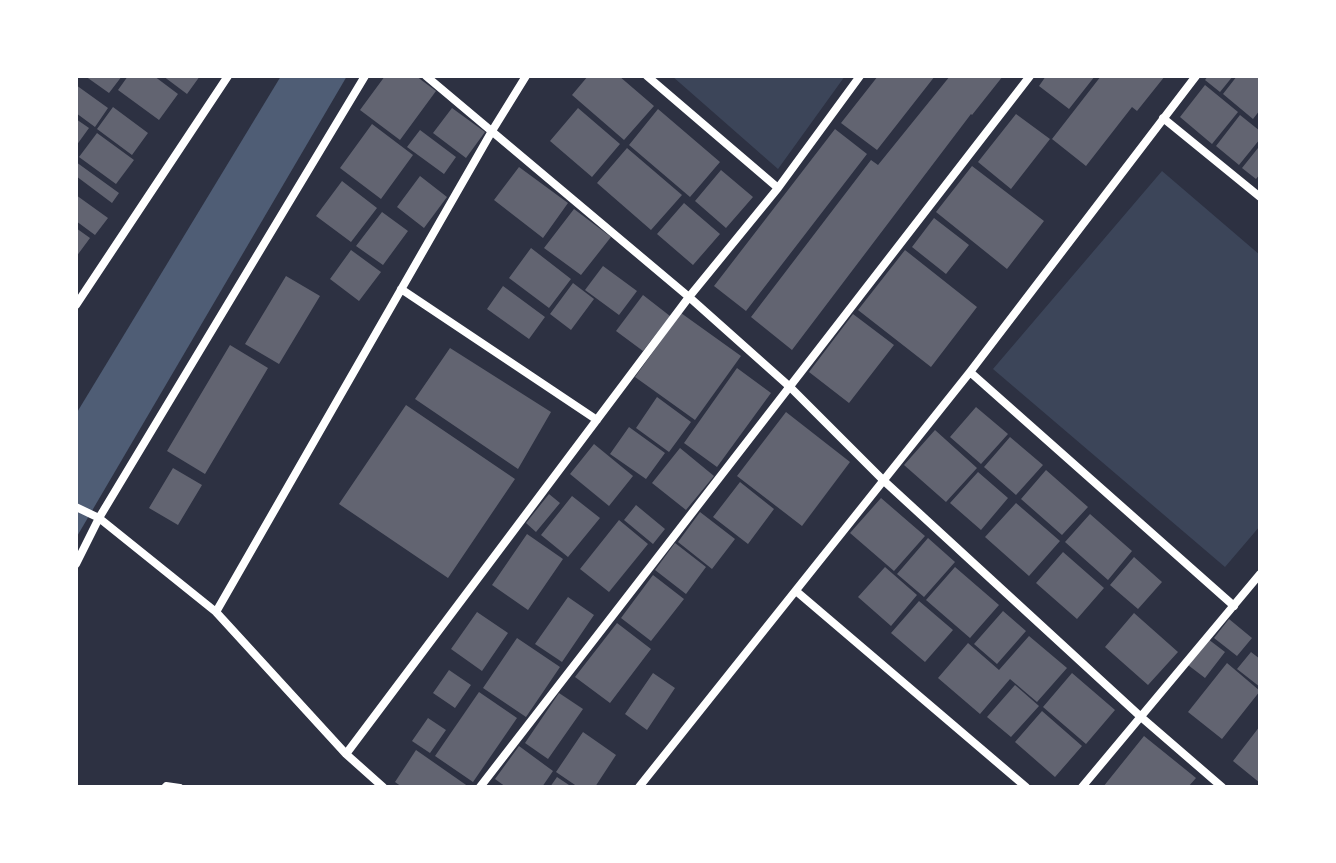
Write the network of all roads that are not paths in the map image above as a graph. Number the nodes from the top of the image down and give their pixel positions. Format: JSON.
{"nodes":[{"id":1,"x":228,"y":76,"type":"edge"},
{"id":2,"x":365,"y":76,"type":"edge"},
{"id":3,"x":426,"y":76,"type":"edge"},
{"id":4,"x":526,"y":76,"type":"edge"},
{"id":5,"x":647,"y":76,"type":"edge"},
{"id":6,"x":860,"y":76,"type":"edge"},
{"id":7,"x":1030,"y":76,"type":"edge"},
{"id":8,"x":1196,"y":76,"type":"edge"},
{"id":9,"x":1163,"y":118,"type":"junction"},
{"id":10,"x":492,"y":131,"type":"junction"},
{"id":11,"x":778,"y":188,"type":"junction"},
{"id":12,"x":1260,"y":197,"type":"edge"},
{"id":13,"x":401,"y":289,"type":"junction"},
{"id":14,"x":689,"y":297,"type":"junction"},
{"id":15,"x":76,"y":305,"type":"edge"},
{"id":16,"x":970,"y":372,"type":"junction"},
{"id":17,"x":790,"y":387,"type":"junction"},
{"id":18,"x":597,"y":420,"type":"junction"},
{"id":19,"x":883,"y":480,"type":"junction"},
{"id":20,"x":76,"y":507,"type":"edge"},
{"id":21,"x":99,"y":518,"type":"junction"},
{"id":22,"x":76,"y":564,"type":"edge"},
{"id":23,"x":1260,"y":574,"type":"edge"},
{"id":24,"x":796,"y":591,"type":"junction"},
{"id":25,"x":1234,"y":606,"type":"junction"},
{"id":26,"x":216,"y":612,"type":"junction"},
{"id":27,"x":1141,"y":717,"type":"junction"},
{"id":28,"x":346,"y":754,"type":"junction"},
{"id":29,"x":164,"y":787,"type":"edge"},
{"id":30,"x":180,"y":787,"type":"edge"},
{"id":31,"x":383,"y":787,"type":"edge"},
{"id":32,"x":480,"y":787,"type":"edge"},
{"id":33,"x":639,"y":787,"type":"edge"},
{"id":34,"x":1026,"y":787,"type":"edge"},
{"id":35,"x":1082,"y":787,"type":"edge"},
{"id":36,"x":1222,"y":787,"type":"edge"}],
"edges":[{"from":1,"to":15,"type":"street"},
{"from":2,"to":21,"type":"street"},
{"from":3,"to":10,"type":"street"},
{"from":4,"to":10,"type":"street"},
{"from":5,"to":11,"type":"street"},
{"from":6,"to":11,"type":"street"},
{"from":7,"to":17,"type":"street"},
{"from":8,"to":9,"type":"street"},
{"from":9,"to":12,"type":"street"},
{"from":9,"to":16,"type":"street"},
{"from":10,"to":13,"type":"street"},
{"from":10,"to":14,"type":"street"},
{"from":11,"to":14,"type":"street"},
{"from":13,"to":18,"type":"street"},
{"from":13,"to":26,"type":"street"},
{"from":14,"to":17,"type":"street"},
{"from":14,"to":18,"type":"street"},
{"from":16,"to":19,"type":"street"},
{"from":16,"to":25,"type":"street"},
{"from":17,"to":19,"type":"street"},
{"from":17,"to":32,"type":"street"},
{"from":18,"to":28,"type":"street"},
{"from":19,"to":24,"type":"street"},
{"from":19,"to":27,"type":"street"},
{"from":20,"to":21,"type":"street"},
{"from":21,"to":22,"type":"street"},
{"from":21,"to":26,"type":"street"},
{"from":23,"to":25,"type":"street"},
{"from":24,"to":33,"type":"street"},
{"from":24,"to":34,"type":"street"},
{"from":25,"to":27,"type":"street"},
{"from":26,"to":28,"type":"street"},
{"from":27,"to":35,"type":"street"},
{"from":27,"to":36,"type":"street"},
{"from":28,"to":31,"type":"street"},
{"from":29,"to":30,"type":"lane"}]}
